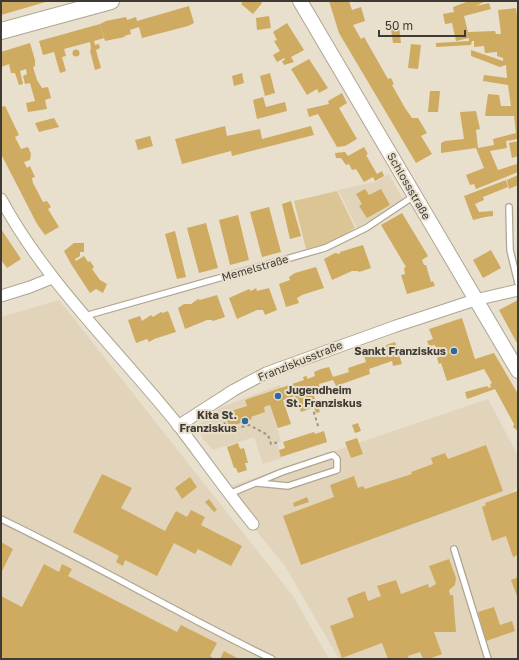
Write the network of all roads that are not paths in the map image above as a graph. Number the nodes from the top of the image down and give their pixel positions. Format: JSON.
{"nodes":[{"id":1,"x":111,"y":1,"type":"edge"},
{"id":2,"x":300,"y":1,"type":"edge"},
{"id":3,"x":1,"y":31,"type":"edge"},
{"id":4,"x":414,"y":196,"type":"junction"},
{"id":5,"x":1,"y":199,"type":"edge"},
{"id":6,"x":509,"y":207,"type":"dead end"},
{"id":7,"x":52,"y":278,"type":"junction"},
{"id":8,"x":518,"y":283,"type":"edge"},
{"id":9,"x":518,"y":290,"type":"edge"},
{"id":10,"x":1,"y":296,"type":"edge"},
{"id":11,"x":475,"y":300,"type":"junction"},
{"id":12,"x":85,"y":316,"type":"junction"},
{"id":13,"x":518,"y":372,"type":"edge"},
{"id":14,"x":178,"y":426,"type":"junction"},
{"id":15,"x":257,"y":483,"type":"junction"},
{"id":16,"x":228,"y":494,"type":"junction"},
{"id":17,"x":1,"y":519,"type":"edge"},
{"id":18,"x":253,"y":524,"type":"dead end"},
{"id":19,"x":454,"y":549,"type":"dead end"},
{"id":20,"x":272,"y":659,"type":"edge"},
{"id":21,"x":488,"y":659,"type":"edge"}],
"edges":[{"from":1,"to":3,"type":"main road"},
{"from":2,"to":4,"type":"street","name":"Schlossstraße"},
{"from":4,"to":11,"type":"street","name":"Schlossstraße"},
{"from":4,"to":12,"type":"lane","name":"Memelstraße"},
{"from":5,"to":7,"type":"street"},
{"from":6,"to":8,"type":"lane"},
{"from":7,"to":10,"type":"street"},
{"from":7,"to":12,"type":"street"},
{"from":9,"to":11,"type":"street","name":"Franziskusstraße"},
{"from":11,"to":13,"type":"street","name":"Schlossstraße"},
{"from":11,"to":14,"type":"street","name":"Franziskusstraße"},
{"from":12,"to":14,"type":"street"},
{"from":14,"to":16,"type":"street"},
{"from":15,"to":15,"type":"lane"},
{"from":15,"to":16,"type":"lane"},
{"from":16,"to":18,"type":"street"},
{"from":17,"to":20,"type":"lane"},
{"from":19,"to":21,"type":"lane"}]}
